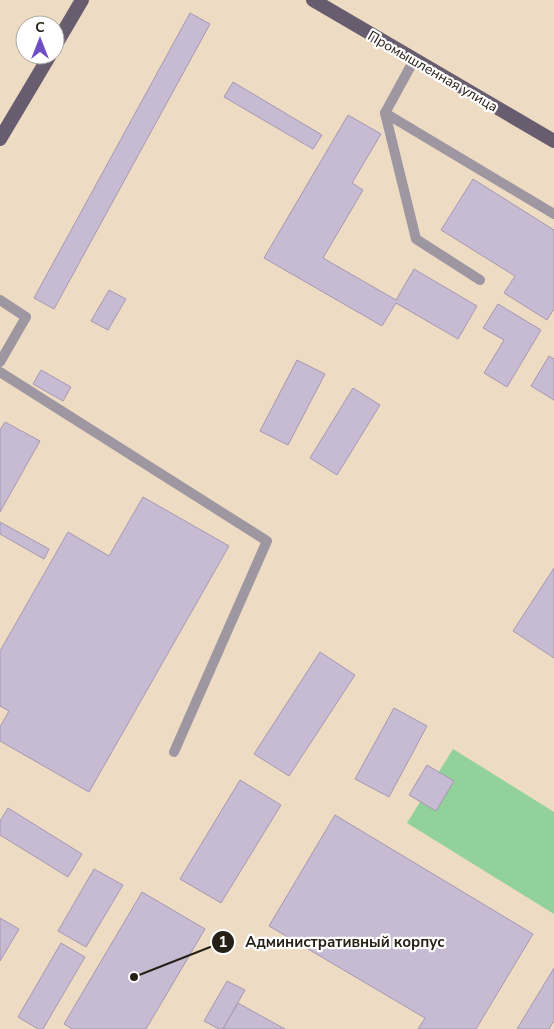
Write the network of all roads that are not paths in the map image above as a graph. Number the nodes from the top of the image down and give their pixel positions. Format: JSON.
{"nodes":[{"id":1,"x":82,"y":0,"type":"edge"},
{"id":2,"x":313,"y":0,"type":"edge"},
{"id":3,"x":65,"y":29,"type":"edge"},
{"id":4,"x":414,"y":60,"type":"junction"},
{"id":5,"x":44,"y":65,"type":"edge"},
{"id":6,"x":385,"y":112,"type":"junction"},
{"id":7,"x":0,"y":139,"type":"edge"},
{"id":8,"x":554,"y":141,"type":"edge"},
{"id":9,"x":554,"y":214,"type":"edge"},
{"id":10,"x":480,"y":280,"type":"dead end"},
{"id":11,"x":0,"y":300,"type":"edge"},
{"id":12,"x":0,"y":362,"type":"edge"},
{"id":13,"x":0,"y":372,"type":"edge"},
{"id":14,"x":174,"y":752,"type":"dead end"}],
"edges":[{"from":1,"to":3,"type":"main road"},
{"from":2,"to":4,"type":"main road","name":"Промышленная улица"},
{"from":4,"to":6,"type":"lane"},
{"from":4,"to":8,"type":"main road","name":"Промышленная улица"},
{"from":5,"to":7,"type":"main road"},
{"from":6,"to":9,"type":"lane"},
{"from":6,"to":10,"type":"lane"},
{"from":11,"to":12,"type":"lane"},
{"from":13,"to":14,"type":"lane"}]}
